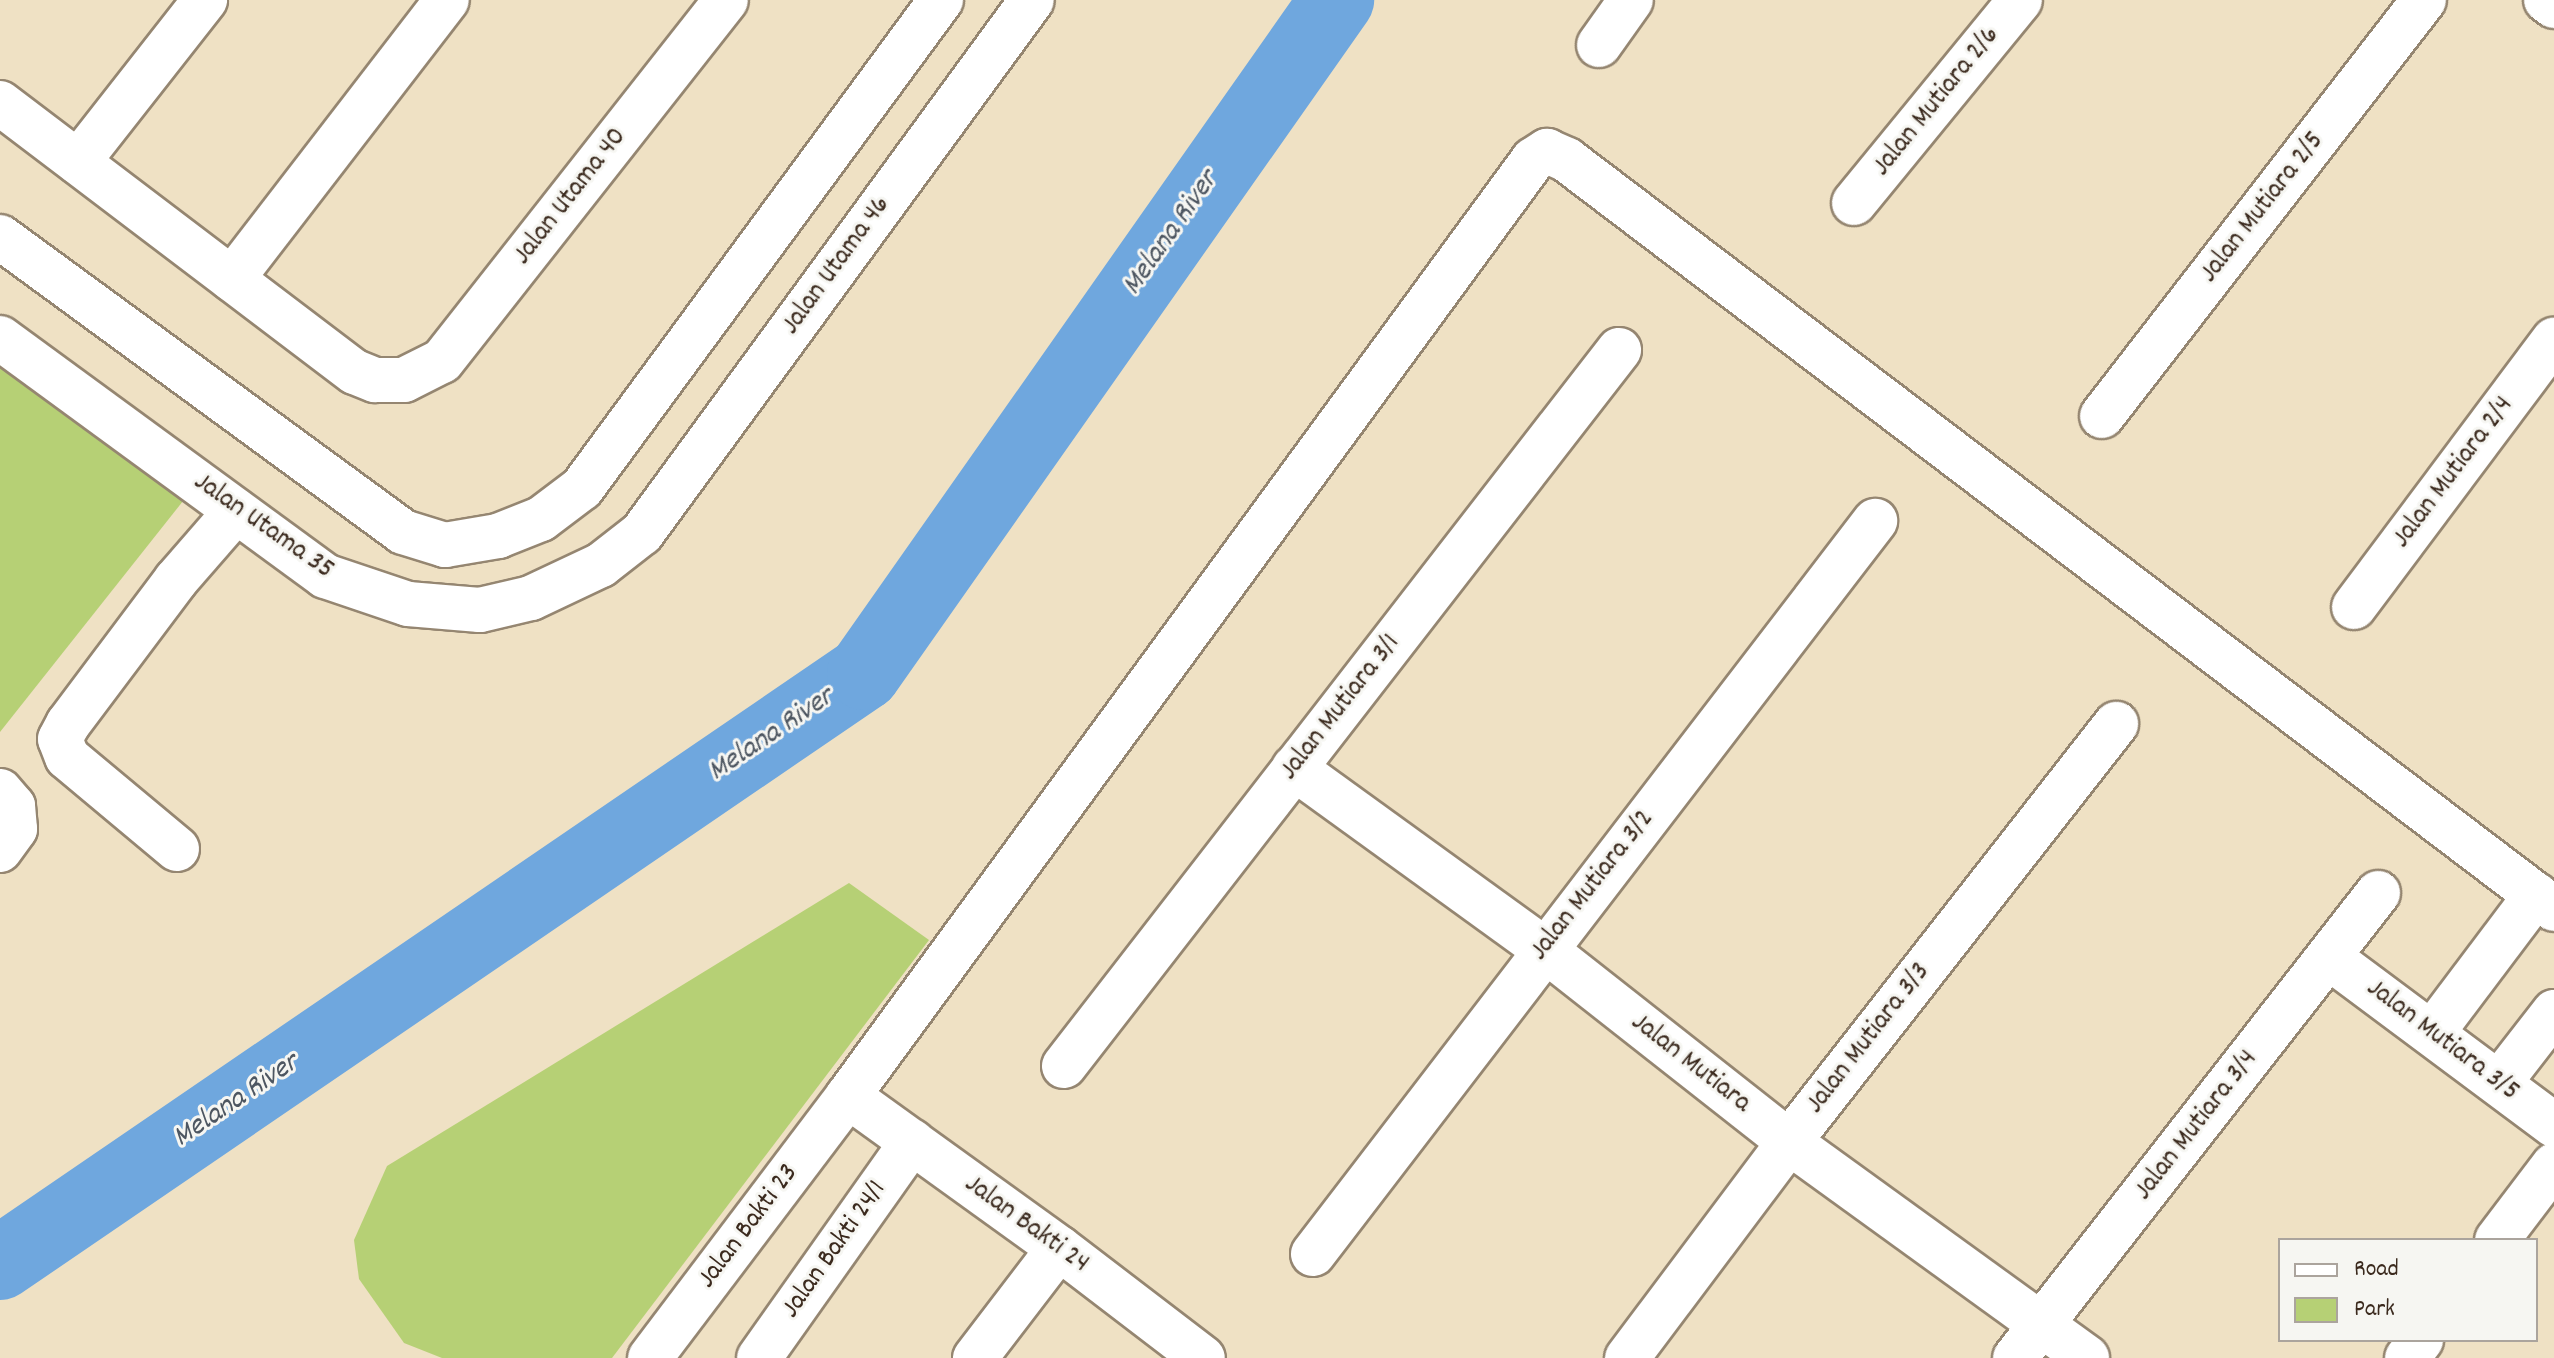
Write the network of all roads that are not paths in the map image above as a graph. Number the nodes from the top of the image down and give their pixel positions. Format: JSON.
{"nodes":[{"id":1,"x":205,"y":0,"type":"edge"},
{"id":2,"x":447,"y":0,"type":"edge"},
{"id":3,"x":726,"y":0,"type":"edge"},
{"id":4,"x":941,"y":0,"type":"edge"},
{"id":5,"x":1032,"y":0,"type":"edge"},
{"id":6,"x":1631,"y":0,"type":"edge"},
{"id":7,"x":2020,"y":0,"type":"edge"},
{"id":8,"x":2424,"y":0,"type":"edge"},
{"id":9,"x":2546,"y":0,"type":"edge"},
{"id":10,"x":2554,"y":6,"type":"edge"},
{"id":11,"x":1599,"y":45,"type":"dead end"},
{"id":12,"x":0,"y":103,"type":"edge"},
{"id":13,"x":78,"y":162,"type":"junction"},
{"id":14,"x":1854,"y":203,"type":"dead end"},
{"id":15,"x":0,"y":237,"type":"edge"},
{"id":16,"x":232,"y":279,"type":"junction"},
{"id":17,"x":0,"y":338,"type":"edge"},
{"id":18,"x":2554,"y":340,"type":"edge"},
{"id":19,"x":1619,"y":350,"type":"dead end"},
{"id":20,"x":2102,"y":416,"type":"dead end"},
{"id":21,"x":236,"y":511,"type":"junction"},
{"id":22,"x":1875,"y":521,"type":"dead end"},
{"id":23,"x":642,"y":533,"type":"joint"},
{"id":24,"x":2354,"y":607,"type":"dead end"},
{"id":25,"x":2116,"y":724,"type":"dead end"},
{"id":26,"x":1294,"y":768,"type":"junction"},
{"id":27,"x":177,"y":849,"type":"dead end"},
{"id":28,"x":2378,"y":893,"type":"dead end"},
{"id":29,"x":2545,"y":902,"type":"edge"},
{"id":30,"x":1544,"y":949,"type":"junction"},
{"id":31,"x":2330,"y":958,"type":"junction"},
{"id":32,"x":2554,"y":1012,"type":"edge"},
{"id":33,"x":2432,"y":1033,"type":"junction"},
{"id":34,"x":1064,"y":1066,"type":"dead end"},
{"id":35,"x":2499,"y":1083,"type":"junction"},
{"id":36,"x":848,"y":1096,"type":"junction"},
{"id":37,"x":2554,"y":1125,"type":"edge"},
{"id":38,"x":912,"y":1142,"type":"junction"},
{"id":39,"x":1789,"y":1142,"type":"junction"},
{"id":40,"x":2554,"y":1165,"type":"edge"},
{"id":41,"x":2499,"y":1238,"type":"edge"},
{"id":42,"x":1059,"y":1248,"type":"junction"},
{"id":43,"x":1313,"y":1254,"type":"dead end"},
{"id":44,"x":2041,"y":1322,"type":"junction"},
{"id":45,"x":2419,"y":1342,"type":"edge"},
{"id":46,"x":650,"y":1358,"type":"edge"},
{"id":47,"x":759,"y":1358,"type":"edge"},
{"id":48,"x":975,"y":1358,"type":"edge"},
{"id":49,"x":1203,"y":1358,"type":"edge"},
{"id":50,"x":1627,"y":1358,"type":"edge"},
{"id":51,"x":2015,"y":1358,"type":"edge"},
{"id":52,"x":2087,"y":1358,"type":"edge"},
{"id":53,"x":2407,"y":1358,"type":"edge"}],
"edges":[{"from":1,"to":13,"type":"street"},
{"from":2,"to":16,"type":"street"},
{"from":3,"to":16,"type":"street","name":"Jalan Utama 40"},
{"from":4,"to":15,"type":"street"},
{"from":5,"to":23,"type":"street","name":"Jalan Utama 46"},
{"from":6,"to":11,"type":"street"},
{"from":7,"to":14,"type":"street","name":"Jalan Mutiara 2/6"},
{"from":8,"to":20,"type":"street","name":"Jalan Mutiara 2/5"},
{"from":9,"to":10,"type":"street"},
{"from":12,"to":13,"type":"street"},
{"from":13,"to":16,"type":"street"},
{"from":17,"to":21,"type":"street","name":"Jalan Utama 35"},
{"from":18,"to":24,"type":"street","name":"Jalan Mutiara 2/4"},
{"from":19,"to":26,"type":"street","name":"Jalan Mutiara 3/1"},
{"from":21,"to":23,"type":"street","name":"Jalan Utama 35"},
{"from":21,"to":27,"type":"street"},
{"from":22,"to":30,"type":"street","name":"Jalan Mutiara 3/2"},
{"from":25,"to":39,"type":"street","name":"Jalan Mutiara 3/3"},
{"from":26,"to":30,"type":"street","name":"Jalan Mutiara"},
{"from":26,"to":34,"type":"street","name":"Jalan Mutiara 3/1"},
{"from":28,"to":31,"type":"street","name":"Jalan Mutiara 3/4"},
{"from":29,"to":33,"type":"street"},
{"from":29,"to":36,"type":"street","name":"Jalan Bakti 23"},
{"from":30,"to":39,"type":"street","name":"Jalan Mutiara"},
{"from":30,"to":43,"type":"street","name":"Jalan Mutiara 3/2"},
{"from":31,"to":33,"type":"street","name":"Jalan Mutiara 3/5"},
{"from":31,"to":44,"type":"street","name":"Jalan Mutiara 3/4"},
{"from":32,"to":35,"type":"street"},
{"from":33,"to":35,"type":"street","name":"Jalan Mutiara 3/5"},
{"from":35,"to":37,"type":"street","name":"Jalan Mutiara 3/5"},
{"from":36,"to":38,"type":"street","name":"Jalan Bakti 24"},
{"from":36,"to":46,"type":"street","name":"Jalan Bakti 23"},
{"from":38,"to":42,"type":"street","name":"Jalan Bakti 24"},
{"from":38,"to":47,"type":"street","name":"Jalan Bakti 24/1"},
{"from":39,"to":44,"type":"street","name":"Jalan Mutiara"},
{"from":39,"to":50,"type":"street","name":"Jalan Mutiara 3/3"},
{"from":40,"to":41,"type":"street"},
{"from":42,"to":48,"type":"street"},
{"from":42,"to":49,"type":"street","name":"Jalan Bakti 24"},
{"from":44,"to":51,"type":"street","name":"Jalan Mutiara 3/4"},
{"from":44,"to":52,"type":"street","name":"Jalan Mutiara"},
{"from":45,"to":53,"type":"street"}]}
